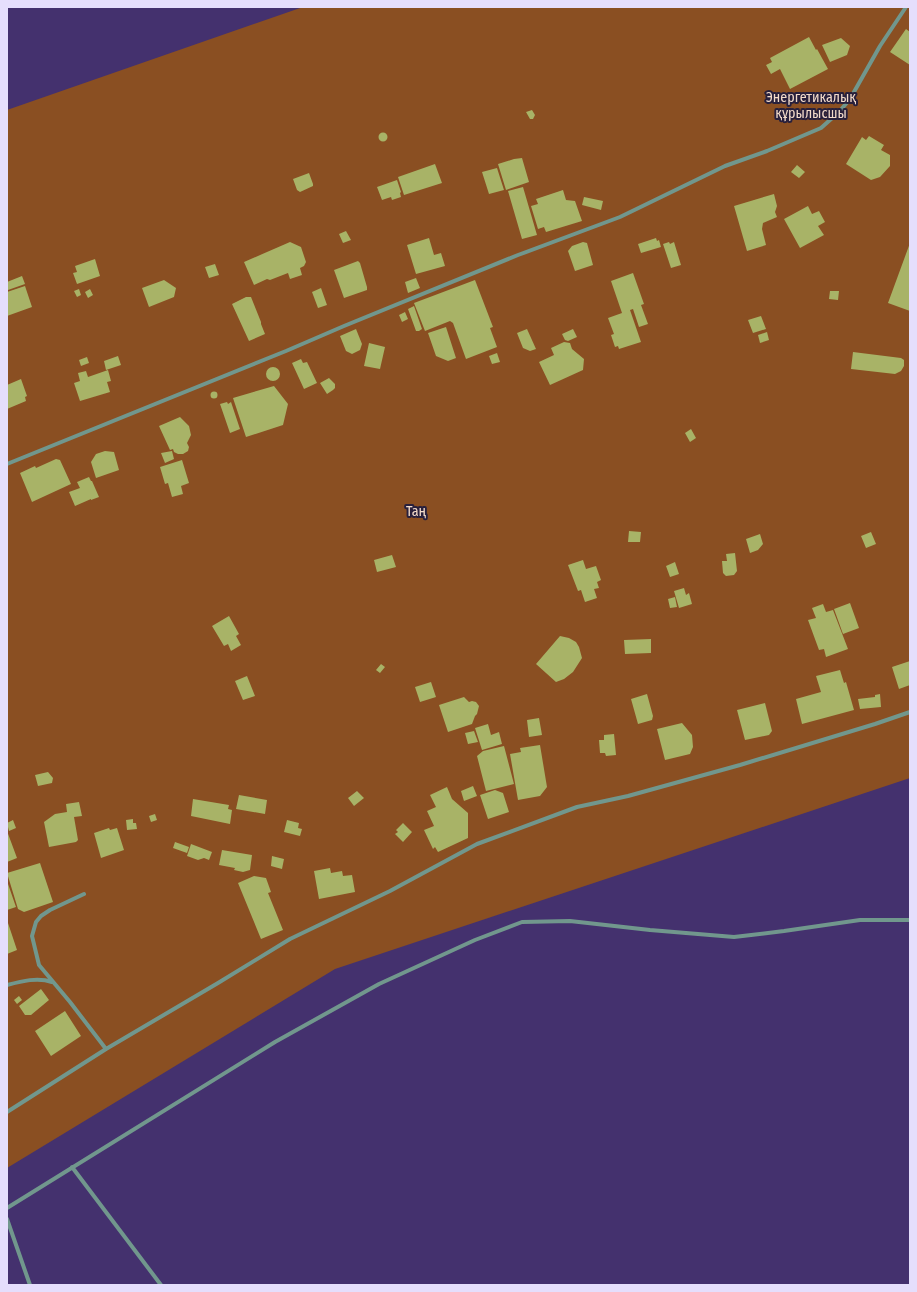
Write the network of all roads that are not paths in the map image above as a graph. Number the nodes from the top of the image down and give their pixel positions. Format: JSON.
{"nodes":[{"id":1,"x":906,"y":7,"type":"edge"},
{"id":2,"x":7,"y":464,"type":"edge"},
{"id":3,"x":910,"y":712,"type":"edge"},
{"id":4,"x":84,"y":894,"type":"dead end"},
{"id":5,"x":910,"y":920,"type":"edge"},
{"id":6,"x":55,"y":983,"type":"junction"},
{"id":7,"x":7,"y":985,"type":"edge"},
{"id":8,"x":106,"y":1049,"type":"junction"},
{"id":9,"x":7,"y":1112,"type":"edge"},
{"id":10,"x":72,"y":1167,"type":"junction"},
{"id":11,"x":7,"y":1208,"type":"edge"},
{"id":12,"x":7,"y":1219,"type":"edge"},
{"id":13,"x":30,"y":1285,"type":"edge"},
{"id":14,"x":161,"y":1285,"type":"edge"}],
"edges":[{"from":1,"to":2,"type":"street"},
{"from":3,"to":8,"type":"street"},
{"from":4,"to":6,"type":"street"},
{"from":5,"to":10,"type":"street"},
{"from":6,"to":7,"type":"street"},
{"from":6,"to":8,"type":"street"},
{"from":8,"to":9,"type":"street"},
{"from":10,"to":11,"type":"street"},
{"from":10,"to":14,"type":"street"},
{"from":12,"to":13,"type":"street"}]}
